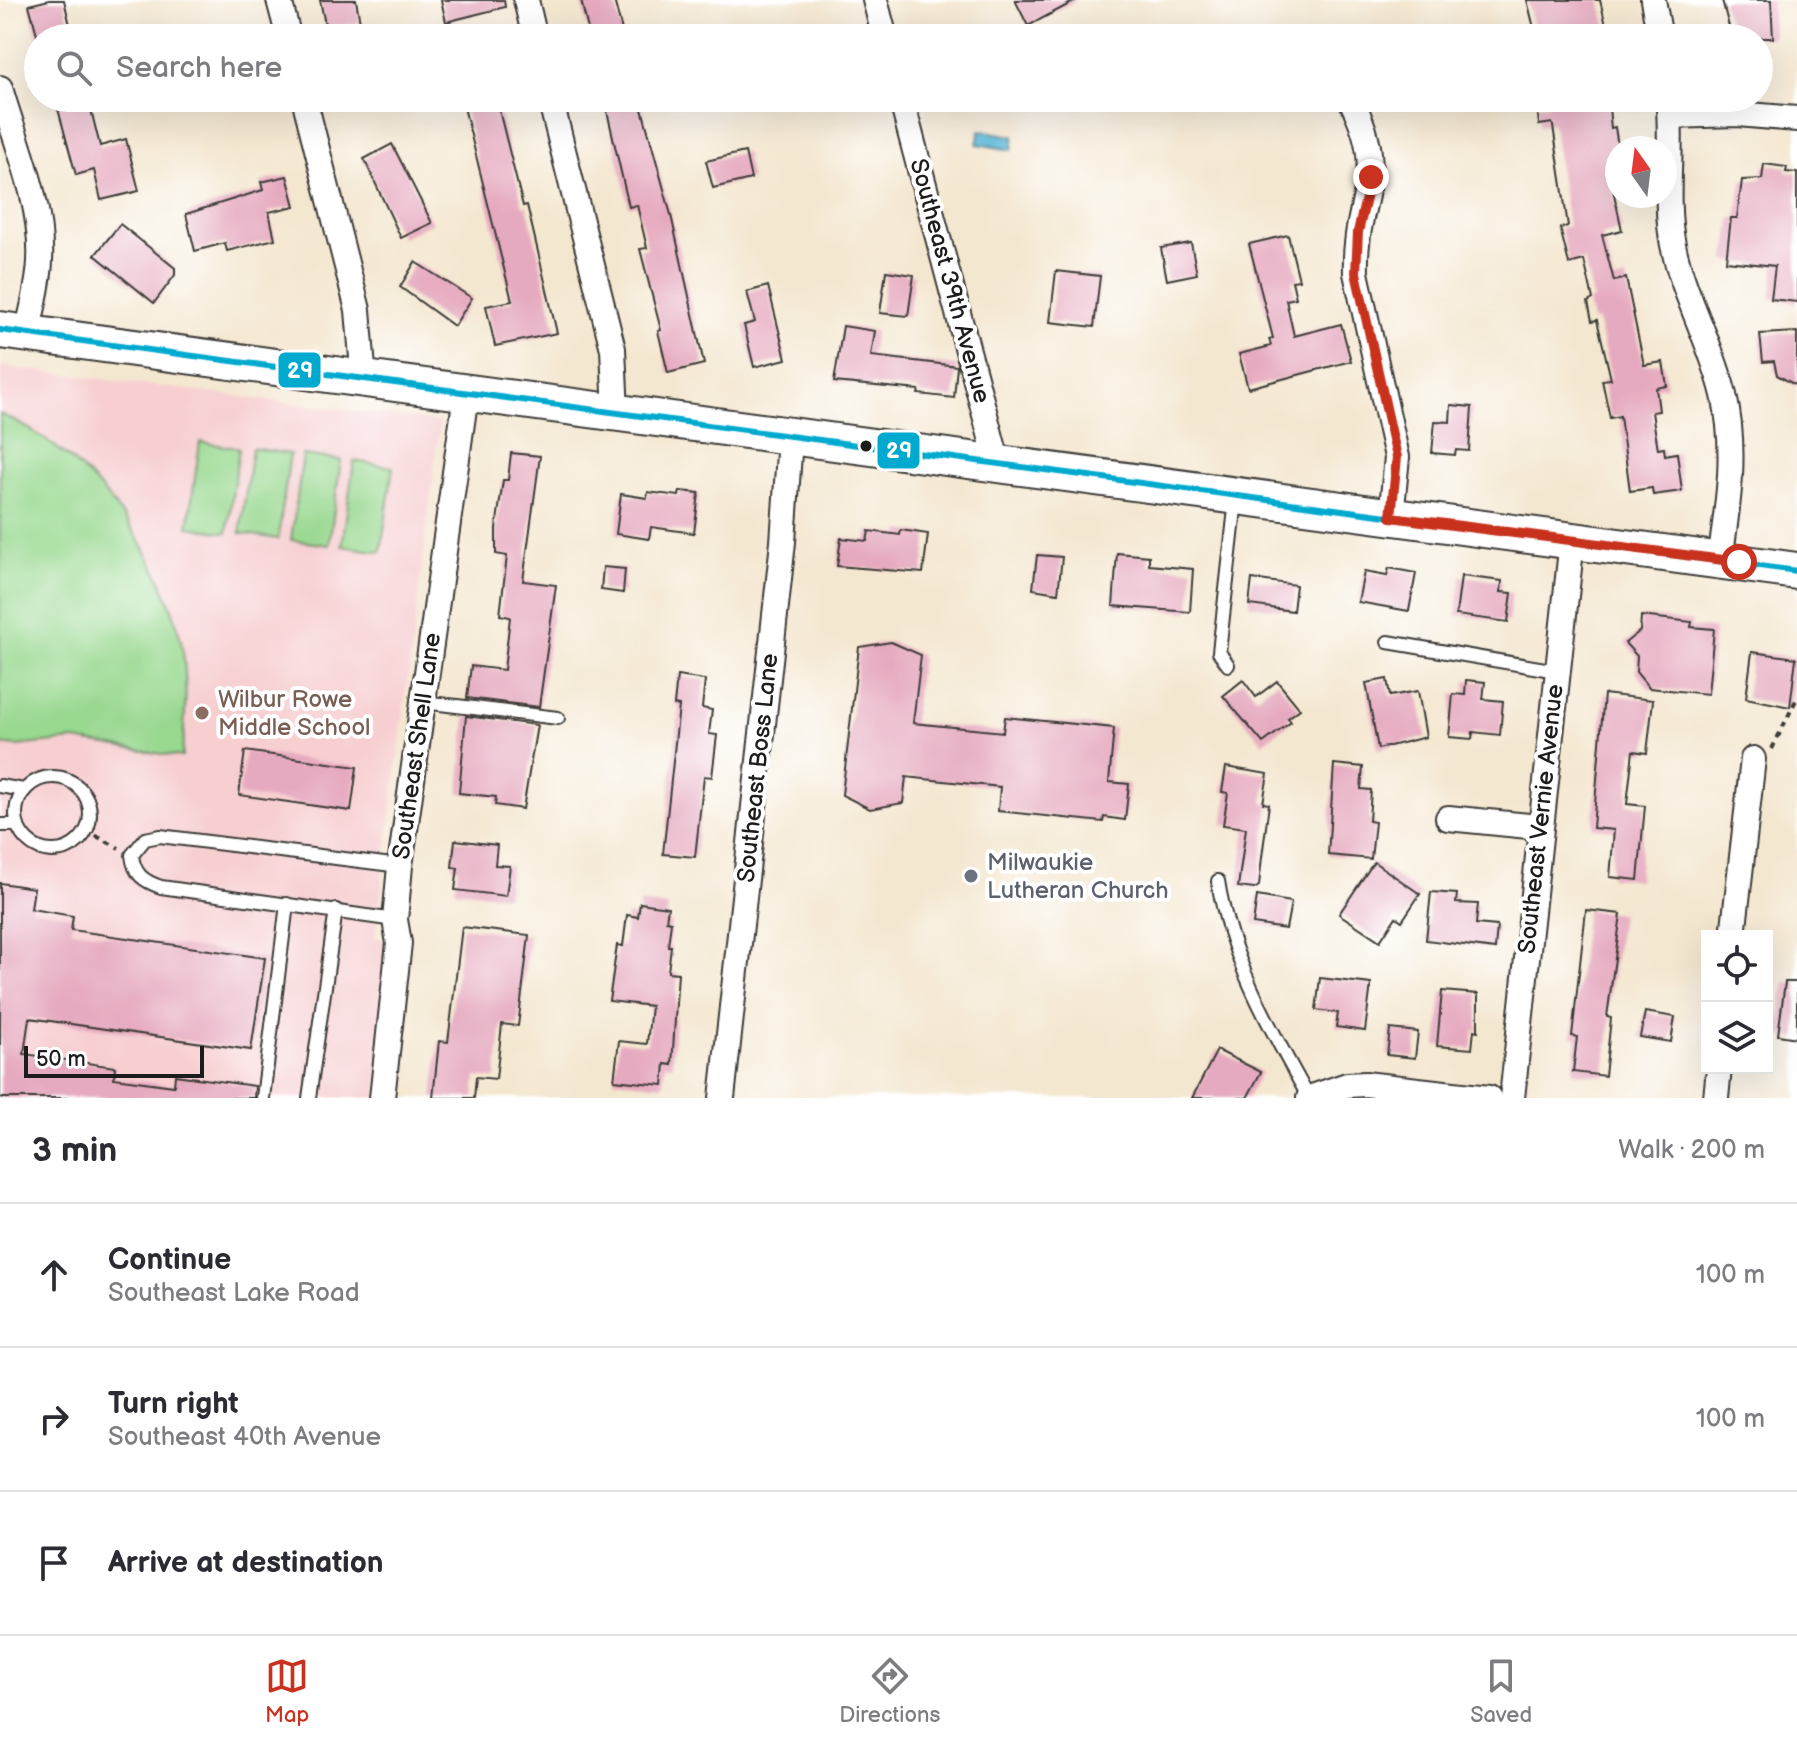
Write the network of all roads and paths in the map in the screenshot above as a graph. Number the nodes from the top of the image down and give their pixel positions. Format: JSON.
{"nodes":[{"id":1,"x":279,"y":0,"type":"edge"},
{"id":2,"x":526,"y":0,"type":"edge"},
{"id":3,"x":875,"y":0,"type":"edge"},
{"id":4,"x":1653,"y":0,"type":"edge"},
{"id":5,"x":285,"y":24,"type":"edge"},
{"id":6,"x":532,"y":24,"type":"edge"},
{"id":7,"x":881,"y":24,"type":"edge"},
{"id":8,"x":1657,"y":24,"type":"edge"},
{"id":9,"x":0,"y":88,"type":"edge"},
{"id":10,"x":308,"y":112,"type":"edge"},
{"id":11,"x":554,"y":112,"type":"edge"},
{"id":12,"x":905,"y":112,"type":"edge"},
{"id":13,"x":1357,"y":112,"type":"edge"},
{"id":14,"x":1669,"y":112,"type":"edge"},
{"id":15,"x":1718,"y":112,"type":"edge"},
{"id":16,"x":1797,"y":119,"type":"edge"},
{"id":17,"x":14,"y":332,"type":"edge"},
{"id":18,"x":364,"y":381,"type":"junction"},
{"id":19,"x":466,"y":394,"type":"junction"},
{"id":20,"x":616,"y":413,"type":"junction"},
{"id":21,"x":790,"y":438,"type":"junction"},
{"id":22,"x":998,"y":464,"type":"junction"},
{"id":23,"x":1236,"y":496,"type":"junction"},
{"id":24,"x":1391,"y":517,"type":"junction"},
{"id":25,"x":1572,"y":540,"type":"junction"},
{"id":26,"x":1720,"y":560,"type":"junction"},
{"id":27,"x":1797,"y":571,"type":"edge"},
{"id":28,"x":1388,"y":642,"type":"dead end"},
{"id":29,"x":1228,"y":665,"type":"dead end"},
{"id":30,"x":1557,"y":671,"type":"junction"},
{"id":31,"x":1797,"y":698,"type":"edge"},
{"id":32,"x":423,"y":702,"type":"junction"},
{"id":33,"x":558,"y":718,"type":"dead end"},
{"id":34,"x":1753,"y":759,"type":"joint"},
{"id":35,"x":0,"y":786,"type":"edge"},
{"id":36,"x":24,"y":790,"type":"junction"},
{"id":37,"x":1448,"y":818,"type":"dead end"},
{"id":38,"x":0,"y":825,"type":"edge"},
{"id":39,"x":17,"y":825,"type":"junction"},
{"id":40,"x":1539,"y":827,"type":"junction"},
{"id":41,"x":85,"y":830,"type":"junction"},
{"id":42,"x":132,"y":855,"type":"junction"},
{"id":43,"x":400,"y":866,"type":"junction"},
{"id":44,"x":1218,"y":881,"type":"dead end"},
{"id":45,"x":287,"y":904,"type":"junction"},
{"id":46,"x":336,"y":910,"type":"junction"},
{"id":47,"x":395,"y":920,"type":"junction"},
{"id":48,"x":1734,"y":930,"type":"edge"},
{"id":49,"x":1718,"y":1074,"type":"edge"},
{"id":50,"x":263,"y":1098,"type":"edge"},
{"id":51,"x":309,"y":1098,"type":"edge"},
{"id":52,"x":382,"y":1098,"type":"edge"},
{"id":53,"x":722,"y":1098,"type":"edge"},
{"id":54,"x":1309,"y":1098,"type":"edge"},
{"id":55,"x":1489,"y":1098,"type":"edge"},
{"id":56,"x":1512,"y":1098,"type":"edge"},
{"id":57,"x":1716,"y":1098,"type":"edge"}],
"edges":[{"from":1,"to":5,"type":"street"},
{"from":2,"to":6,"type":"street"},
{"from":3,"to":7,"type":"street"},
{"from":4,"to":8,"type":"street"},
{"from":9,"to":17,"type":"street"},
{"from":10,"to":18,"type":"street"},
{"from":11,"to":20,"type":"street"},
{"from":12,"to":22,"type":"street","name":"Southeast 39th Avenue"},
{"from":13,"to":24,"type":"street"},
{"from":14,"to":26,"type":"street"},
{"from":15,"to":16,"type":"street"},
{"from":17,"to":18,"type":"main road"},
{"from":18,"to":19,"type":"main road"},
{"from":19,"to":20,"type":"main road"},
{"from":19,"to":32,"type":"street","name":"Southeast Shell Lane"},
{"from":20,"to":21,"type":"main road"},
{"from":21,"to":22,"type":"main road"},
{"from":21,"to":53,"type":"street","name":"Southeast Boss Lane"},
{"from":22,"to":23,"type":"main road"},
{"from":23,"to":24,"type":"main road"},
{"from":23,"to":29,"type":"lane"},
{"from":24,"to":25,"type":"main road"},
{"from":25,"to":26,"type":"main road"},
{"from":25,"to":30,"type":"street","name":"Southeast Vernie Avenue"},
{"from":26,"to":27,"type":"main road"},
{"from":28,"to":30,"type":"lane"},
{"from":30,"to":40,"type":"street","name":"Southeast Vernie Avenue"},
{"from":31,"to":34,"type":"path"},
{"from":32,"to":33,"type":"lane"},
{"from":32,"to":43,"type":"street","name":"Southeast Shell Lane"},
{"from":34,"to":48,"type":"street"},
{"from":35,"to":36,"type":"lane"},
{"from":36,"to":39,"type":"lane"},
{"from":36,"to":41,"type":"lane"},
{"from":37,"to":40,"type":"street"},
{"from":38,"to":39,"type":"lane"},
{"from":39,"to":41,"type":"lane"},
{"from":40,"to":56,"type":"street","name":"Southeast Vernie Avenue"},
{"from":41,"to":42,"type":"path"},
{"from":42,"to":43,"type":"lane"},
{"from":42,"to":45,"type":"lane"},
{"from":43,"to":47,"type":"street","name":"Southeast Shell Lane"},
{"from":44,"to":54,"type":"lane"},
{"from":45,"to":46,"type":"lane"},
{"from":45,"to":50,"type":"lane"},
{"from":46,"to":47,"type":"lane"},
{"from":46,"to":51,"type":"lane"},
{"from":47,"to":52,"type":"street","name":"Southeast Shell Lane"},
{"from":49,"to":57,"type":"street"},
{"from":54,"to":55,"type":"street"}]}
